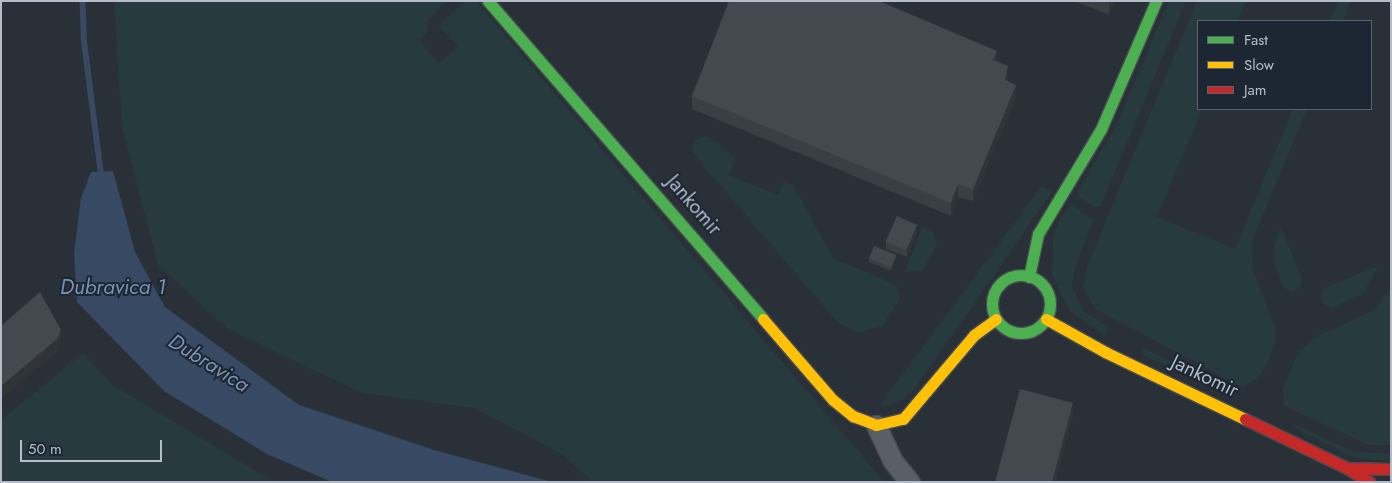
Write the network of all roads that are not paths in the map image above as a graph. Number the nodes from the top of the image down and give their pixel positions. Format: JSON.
{"nodes":[{"id":1,"x":488,"y":1,"type":"edge"},
{"id":2,"x":1156,"y":1,"type":"edge"},
{"id":3,"x":1029,"y":277,"type":"junction"},
{"id":4,"x":996,"y":319,"type":"junction"},
{"id":5,"x":1046,"y":319,"type":"junction"},
{"id":6,"x":876,"y":425,"type":"junction"},
{"id":7,"x":1347,"y":468,"type":"junction"},
{"id":8,"x":1391,"y":469,"type":"edge"},
{"id":9,"x":910,"y":482,"type":"edge"},
{"id":10,"x":1369,"y":482,"type":"edge"}],
"edges":[{"from":1,"to":6,"type":"street","name":"Jankomir"},
{"from":2,"to":3,"type":"street"},
{"from":3,"to":4,"type":"street"},
{"from":3,"to":5,"type":"street"},
{"from":4,"to":5,"type":"street"},
{"from":4,"to":6,"type":"street"},
{"from":5,"to":7,"type":"street","name":"Jankomir"},
{"from":6,"to":9,"type":"street"},
{"from":7,"to":8,"type":"street"},
{"from":7,"to":10,"type":"street","name":"Jankomir"}]}
